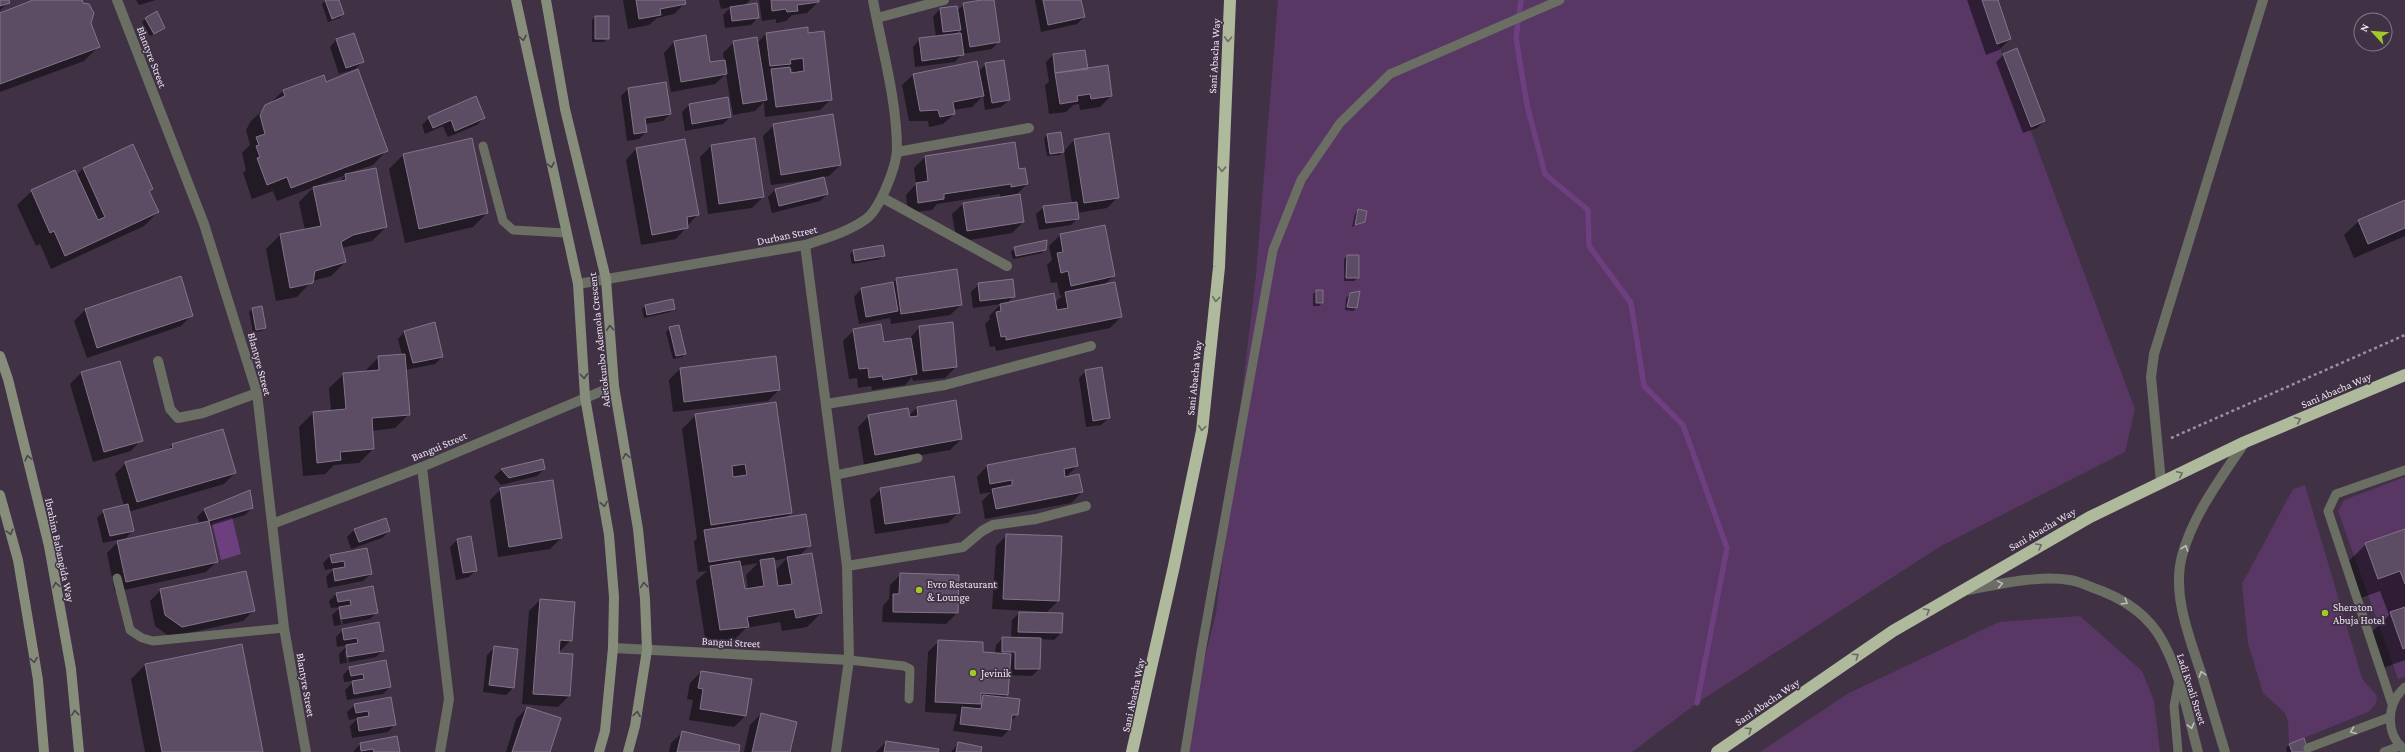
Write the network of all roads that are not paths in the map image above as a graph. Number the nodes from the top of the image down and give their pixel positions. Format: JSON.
{"nodes":[{"id":1,"x":117,"y":0,"type":"edge"},
{"id":2,"x":516,"y":0,"type":"edge"},
{"id":3,"x":546,"y":0,"type":"edge"},
{"id":4,"x":873,"y":0,"type":"edge"},
{"id":5,"x":944,"y":0,"type":"edge"},
{"id":6,"x":1230,"y":0,"type":"edge"},
{"id":7,"x":1560,"y":0,"type":"edge"},
{"id":8,"x":2263,"y":0,"type":"edge"},
{"id":9,"x":877,"y":18,"type":"junction"},
{"id":10,"x":1029,"y":128,"type":"dead end"},
{"id":11,"x":483,"y":146,"type":"dead end"},
{"id":12,"x":897,"y":152,"type":"junction"},
{"id":13,"x":883,"y":198,"type":"junction"},
{"id":14,"x":566,"y":232,"type":"junction"},
{"id":15,"x":805,"y":245,"type":"junction"},
{"id":16,"x":1007,"y":266,"type":"dead end"},
{"id":17,"x":606,"y":279,"type":"junction"},
{"id":18,"x":578,"y":284,"type":"junction"},
{"id":19,"x":1092,"y":346,"type":"dead end"},
{"id":20,"x":0,"y":356,"type":"edge"},
{"id":21,"x":158,"y":361,"type":"dead end"},
{"id":22,"x":2405,"y":375,"type":"edge"},
{"id":23,"x":614,"y":386,"type":"junction"},
{"id":24,"x":257,"y":393,"type":"junction"},
{"id":25,"x":585,"y":397,"type":"junction"},
{"id":26,"x":826,"y":404,"type":"junction"},
{"id":27,"x":2245,"y":442,"type":"junction"},
{"id":28,"x":918,"y":458,"type":"dead end"},
{"id":29,"x":422,"y":466,"type":"junction"},
{"id":30,"x":2405,"y":470,"type":"edge"},
{"id":31,"x":836,"y":475,"type":"junction"},
{"id":32,"x":2161,"y":482,"type":"junction"},
{"id":33,"x":0,"y":495,"type":"edge"},
{"id":34,"x":1086,"y":506,"type":"dead end"},
{"id":35,"x":272,"y":524,"type":"junction"},
{"id":36,"x":847,"y":566,"type":"junction"},
{"id":37,"x":117,"y":578,"type":"dead end"},
{"id":38,"x":1962,"y":591,"type":"junction"},
{"id":39,"x":284,"y":628,"type":"junction"},
{"id":40,"x":613,"y":648,"type":"junction"},
{"id":41,"x":647,"y":650,"type":"junction"},
{"id":42,"x":849,"y":660,"type":"junction"},
{"id":43,"x":2179,"y":680,"type":"junction"},
{"id":44,"x":2405,"y":687,"type":"edge"},
{"id":45,"x":909,"y":700,"type":"dead end"},
{"id":46,"x":2392,"y":704,"type":"junction"},
{"id":47,"x":2390,"y":717,"type":"junction"},
{"id":48,"x":2308,"y":748,"type":"dead end"},
{"id":49,"x":2402,"y":748,"type":"edge"},
{"id":50,"x":1135,"y":749,"type":"edge"},
{"id":51,"x":44,"y":752,"type":"edge"},
{"id":52,"x":79,"y":752,"type":"edge"},
{"id":53,"x":306,"y":752,"type":"edge"},
{"id":54,"x":440,"y":752,"type":"edge"},
{"id":55,"x":599,"y":752,"type":"edge"},
{"id":56,"x":628,"y":752,"type":"edge"},
{"id":57,"x":836,"y":752,"type":"edge"},
{"id":58,"x":1185,"y":752,"type":"edge"},
{"id":59,"x":1717,"y":752,"type":"edge"},
{"id":60,"x":2178,"y":752,"type":"edge"},
{"id":61,"x":2198,"y":752,"type":"edge"},
{"id":62,"x":2225,"y":752,"type":"edge"},
{"id":63,"x":2384,"y":752,"type":"edge"}],
"edges":[{"from":1,"to":24,"type":"street","name":"Blantyre Street"},
{"from":2,"to":14,"type":"main road","name":"Adetokunbo Ademola Crescent","one_way":true},
{"from":3,"to":17,"type":"main road","name":"Adetokunbo Ademola Crescent"},
{"from":4,"to":9,"type":"street","name":"Durban Street"},
{"from":5,"to":9,"type":"street"},
{"from":6,"to":50,"type":"highway","name":"Sani Abacha Way","one_way":true},
{"from":7,"to":58,"type":"lane"},
{"from":8,"to":32,"type":"street"},
{"from":9,"to":12,"type":"street","name":"Durban Street"},
{"from":10,"to":12,"type":"street"},
{"from":11,"to":14,"type":"lane"},
{"from":12,"to":13,"type":"street","name":"Durban Street"},
{"from":13,"to":15,"type":"street","name":"Durban Street"},
{"from":13,"to":16,"type":"street"},
{"from":14,"to":18,"type":"main road","name":"Adetokunbo Ademola Crescent"},
{"from":15,"to":17,"type":"street","name":"Durban Street"},
{"from":15,"to":26,"type":"street"},
{"from":17,"to":18,"type":"street","name":"Durban Street"},
{"from":23,"to":17,"type":"main road","name":"Adetokunbo Ademola Crescent","one_way":true},
{"from":18,"to":25,"type":"main road","name":"Adetokunbo Ademola Crescent","one_way":true},
{"from":19,"to":26,"type":"street"},
{"from":52,"to":20,"type":"main road","name":"Ibrahim Babangida Way","one_way":true},
{"from":21,"to":24,"type":"street"},
{"from":27,"to":22,"type":"highway","name":"Sani Abacha Way","one_way":true},
{"from":23,"to":25,"type":"street","name":"Bangui Street"},
{"from":41,"to":23,"type":"main road","name":"Adetokunbo Ademola Crescent","one_way":true},
{"from":24,"to":35,"type":"street","name":"Blantyre Street"},
{"from":25,"to":29,"type":"street","name":"Bangui Street"},
{"from":25,"to":40,"type":"main road","name":"Adetokunbo Ademola Crescent","one_way":true},
{"from":26,"to":31,"type":"street"},
{"from":32,"to":27,"type":"highway","name":"Sani Abacha Way","one_way":true},
{"from":62,"to":27,"type":"street","name":"Ladi Kwali Street","one_way":true},
{"from":28,"to":31,"type":"lane"},
{"from":29,"to":35,"type":"street","name":"Bangui Street"},
{"from":29,"to":54,"type":"street"},
{"from":30,"to":46,"type":"lane"},
{"from":31,"to":36,"type":"street"},
{"from":38,"to":32,"type":"highway","name":"Sani Abacha Way","one_way":true},
{"from":33,"to":51,"type":"main road","one_way":true},
{"from":34,"to":36,"type":"street"},
{"from":35,"to":39,"type":"street","name":"Blantyre Street"},
{"from":36,"to":42,"type":"street"},
{"from":37,"to":39,"type":"lane"},
{"from":38,"to":43,"type":"street","name":"Ladi Kwali Street","one_way":true},
{"from":59,"to":38,"type":"highway","name":"Sani Abacha Way","one_way":true},
{"from":39,"to":53,"type":"street","name":"Blantyre Street"},
{"from":40,"to":41,"type":"street","name":"Bangui Street"},
{"from":40,"to":55,"type":"main road","name":"Adetokunbo Ademola Crescent"},
{"from":41,"to":42,"type":"street","name":"Bangui Street"},
{"from":56,"to":41,"type":"main road","name":"Adetokunbo Ademola Crescent","one_way":true},
{"from":42,"to":45,"type":"lane"},
{"from":42,"to":57,"type":"street"},
{"from":43,"to":60,"type":"lane"},
{"from":43,"to":61,"type":"street","name":"Ladi Kwali Street","one_way":true},
{"from":44,"to":46,"type":"lane"},
{"from":46,"to":47,"type":"lane"},
{"from":47,"to":48,"type":"lane","one_way":true},
{"from":47,"to":49,"type":"lane"},
{"from":49,"to":63,"type":"lane"}]}
